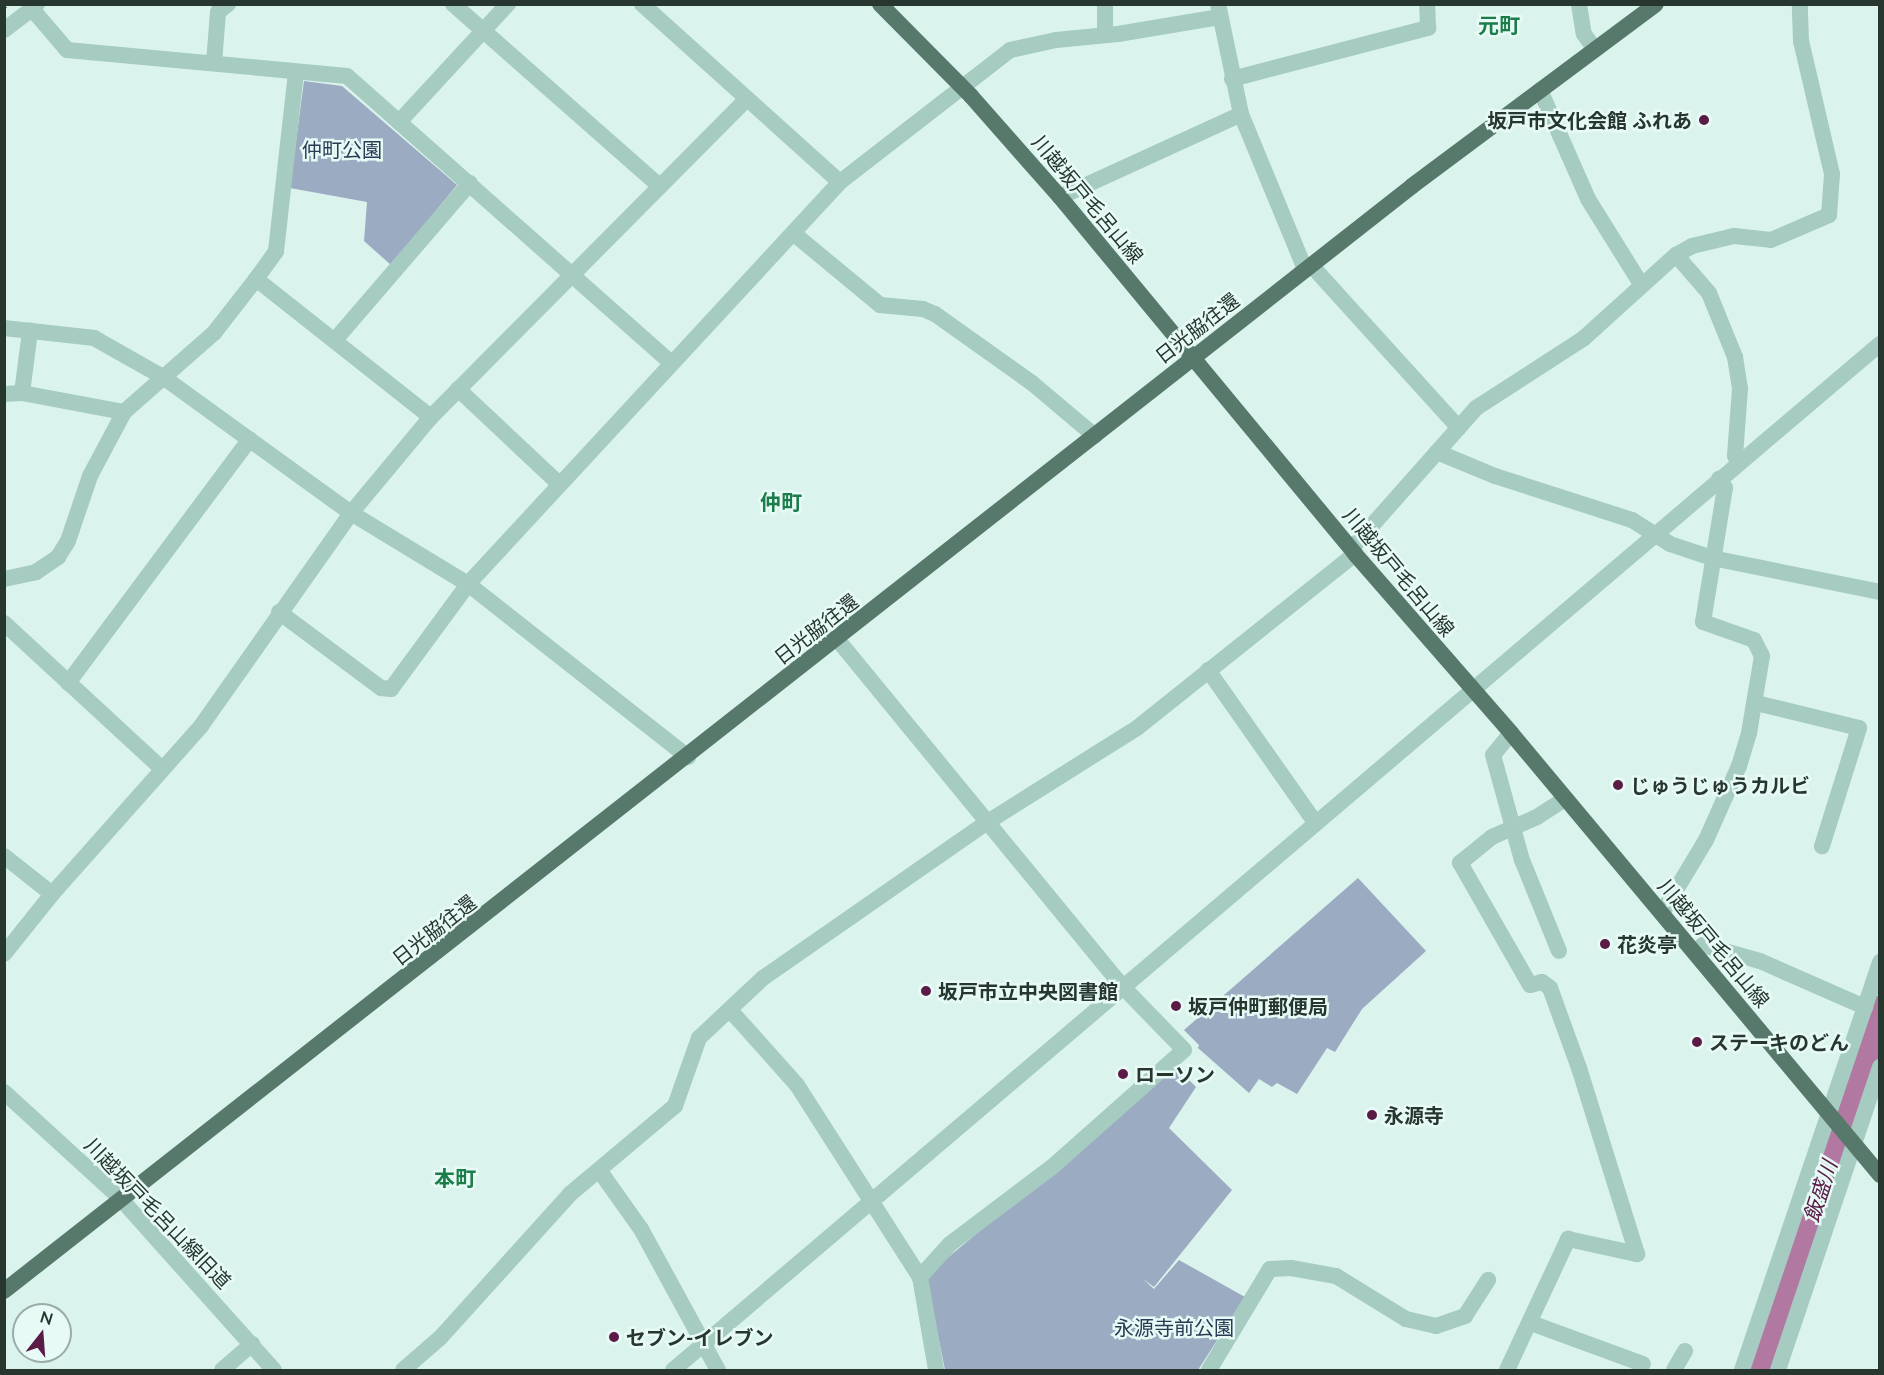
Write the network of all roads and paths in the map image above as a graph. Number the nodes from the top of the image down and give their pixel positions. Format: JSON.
{"nodes":[{"id":1,"x":228,"y":4,"type":"edge"},
{"id":2,"x":453,"y":4,"type":"edge"},
{"id":3,"x":508,"y":4,"type":"edge"},
{"id":4,"x":642,"y":4,"type":"edge"},
{"id":5,"x":880,"y":4,"type":"edge"},
{"id":6,"x":1105,"y":4,"type":"edge"},
{"id":7,"x":1427,"y":4,"type":"edge"},
{"id":8,"x":1579,"y":4,"type":"edge"},
{"id":9,"x":1656,"y":4,"type":"edge"},
{"id":10,"x":1800,"y":4,"type":"edge"},
{"id":11,"x":34,"y":7,"type":"edge"},
{"id":12,"x":1219,"y":11,"type":"edge"},
{"id":13,"x":4,"y":30,"type":"edge"},
{"id":14,"x":484,"y":31,"type":"junction"},
{"id":15,"x":1105,"y":33,"type":"junction"},
{"id":16,"x":1594,"y":50,"type":"junction"},
{"id":17,"x":214,"y":63,"type":"junction"},
{"id":18,"x":296,"y":72,"type":"junction"},
{"id":19,"x":1232,"y":79,"type":"junction"},
{"id":20,"x":961,"y":86,"type":"junction"},
{"id":21,"x":1540,"y":90,"type":"junction"},
{"id":22,"x":747,"y":99,"type":"junction"},
{"id":23,"x":1241,"y":114,"type":"junction"},
{"id":24,"x":399,"y":122,"type":"junction"},
{"id":25,"x":840,"y":182,"type":"junction"},
{"id":26,"x":470,"y":183,"type":"junction"},
{"id":27,"x":658,"y":185,"type":"junction"},
{"id":28,"x":1060,"y":197,"type":"junction"},
{"id":29,"x":793,"y":233,"type":"junction"},
{"id":30,"x":1676,"y":255,"type":"junction"},
{"id":31,"x":1308,"y":267,"type":"junction"},
{"id":32,"x":571,"y":274,"type":"junction"},
{"id":33,"x":256,"y":279,"type":"junction"},
{"id":34,"x":1641,"y":284,"type":"junction"},
{"id":35,"x":4,"y":328,"type":"edge"},
{"id":36,"x":30,"y":331,"type":"junction"},
{"id":37,"x":335,"y":340,"type":"junction"},
{"id":38,"x":1880,"y":344,"type":"edge"},
{"id":39,"x":1193,"y":357,"type":"junction"},
{"id":40,"x":671,"y":363,"type":"junction"},
{"id":41,"x":163,"y":377,"type":"junction"},
{"id":42,"x":458,"y":389,"type":"junction"},
{"id":43,"x":22,"y":393,"type":"junction"},
{"id":44,"x":4,"y":394,"type":"edge"},
{"id":45,"x":124,"y":412,"type":"junction"},
{"id":46,"x":431,"y":417,"type":"junction"},
{"id":47,"x":1459,"y":428,"type":"junction"},
{"id":48,"x":1095,"y":436,"type":"junction"},
{"id":49,"x":250,"y":439,"type":"junction"},
{"id":50,"x":1437,"y":452,"type":"junction"},
{"id":51,"x":1739,"y":463,"type":"junction"},
{"id":52,"x":1719,"y":479,"type":"junction"},
{"id":53,"x":559,"y":484,"type":"junction"},
{"id":54,"x":351,"y":513,"type":"junction"},
{"id":55,"x":1654,"y":533,"type":"junction"},
{"id":56,"x":1353,"y":551,"type":"junction"},
{"id":57,"x":1712,"y":558,"type":"junction"},
{"id":58,"x":4,"y":579,"type":"edge"},
{"id":59,"x":468,"y":584,"type":"junction"},
{"id":60,"x":1880,"y":592,"type":"edge"},
{"id":61,"x":279,"y":612,"type":"junction"},
{"id":62,"x":4,"y":623,"type":"edge"},
{"id":63,"x":837,"y":639,"type":"junction"},
{"id":64,"x":1208,"y":670,"type":"junction"},
{"id":65,"x":68,"y":683,"type":"junction"},
{"id":66,"x":1471,"y":689,"type":"junction"},
{"id":67,"x":1756,"y":703,"type":"junction"},
{"id":68,"x":1510,"y":733,"type":"junction"},
{"id":69,"x":688,"y":757,"type":"junction"},
{"id":70,"x":162,"y":769,"type":"junction"},
{"id":71,"x":1565,"y":799,"type":"junction"},
{"id":72,"x":1315,"y":822,"type":"junction"},
{"id":73,"x":986,"y":823,"type":"junction"},
{"id":74,"x":1514,"y":825,"type":"junction"},
{"id":75,"x":1822,"y":846,"type":"dead end"},
{"id":76,"x":4,"y":856,"type":"edge"},
{"id":77,"x":51,"y":894,"type":"junction"},
{"id":78,"x":1662,"y":913,"type":"junction"},
{"id":79,"x":1559,"y":951,"type":"dead end"},
{"id":80,"x":1695,"y":952,"type":"junction"},
{"id":81,"x":4,"y":954,"type":"edge"},
{"id":82,"x":1880,"y":962,"type":"edge"},
{"id":83,"x":1124,"y":988,"type":"junction"},
{"id":84,"x":1864,"y":1007,"type":"junction"},
{"id":85,"x":730,"y":1010,"type":"junction"},
{"id":86,"x":1880,"y":1067,"type":"edge"},
{"id":87,"x":4,"y":1092,"type":"edge"},
{"id":88,"x":1827,"y":1112,"type":"junction"},
{"id":89,"x":1856,"y":1146,"type":"junction"},
{"id":90,"x":599,"y":1170,"type":"junction"},
{"id":91,"x":1880,"y":1175,"type":"edge"},
{"id":92,"x":120,"y":1198,"type":"junction"},
{"id":93,"x":874,"y":1200,"type":"junction"},
{"id":94,"x":920,"y":1277,"type":"junction"},
{"id":95,"x":1488,"y":1280,"type":"dead end"},
{"id":96,"x":4,"y":1291,"type":"edge"},
{"id":97,"x":1531,"y":1323,"type":"junction"},
{"id":98,"x":252,"y":1344,"type":"junction"},
{"id":99,"x":702,"y":1345,"type":"junction"},
{"id":100,"x":1685,"y":1351,"type":"dead end"},
{"id":101,"x":1643,"y":1364,"type":"dead end"},
{"id":102,"x":222,"y":1371,"type":"edge"},
{"id":103,"x":274,"y":1371,"type":"edge"},
{"id":104,"x":403,"y":1371,"type":"edge"},
{"id":105,"x":673,"y":1371,"type":"edge"},
{"id":106,"x":718,"y":1371,"type":"edge"},
{"id":107,"x":936,"y":1371,"type":"edge"},
{"id":108,"x":1209,"y":1371,"type":"edge"},
{"id":109,"x":1507,"y":1371,"type":"edge"},
{"id":110,"x":1674,"y":1371,"type":"edge"},
{"id":111,"x":1742,"y":1371,"type":"edge"},
{"id":112,"x":1778,"y":1371,"type":"edge"}],
"edges":[{"from":1,"to":17,"type":"street"},
{"from":2,"to":14,"type":"street"},
{"from":3,"to":14,"type":"street"},
{"from":4,"to":22,"type":"street"},
{"from":5,"to":20,"type":"main road","name":"川越坂戸毛呂山線"},
{"from":6,"to":15,"type":"street"},
{"from":7,"to":19,"type":"street"},
{"from":8,"to":16,"type":"street"},
{"from":9,"to":16,"type":"main road","name":"日光脇往還"},
{"from":10,"to":30,"type":"street"},
{"from":11,"to":13,"type":"street"},
{"from":11,"to":17,"type":"street"},
{"from":12,"to":15,"type":"street"},
{"from":12,"to":19,"type":"street"},
{"from":14,"to":24,"type":"street"},
{"from":14,"to":27,"type":"street"},
{"from":15,"to":20,"type":"street"},
{"from":16,"to":21,"type":"main road","name":"日光脇往還"},
{"from":17,"to":18,"type":"street"},
{"from":18,"to":24,"type":"street"},
{"from":18,"to":33,"type":"street"},
{"from":19,"to":23,"type":"street"},
{"from":20,"to":25,"type":"street"},
{"from":20,"to":28,"type":"main road","name":"川越坂戸毛呂山線"},
{"from":21,"to":31,"type":"main road","name":"日光脇往還"},
{"from":21,"to":34,"type":"street"},
{"from":22,"to":25,"type":"street"},
{"from":22,"to":27,"type":"street"},
{"from":23,"to":28,"type":"street"},
{"from":23,"to":31,"type":"street"},
{"from":24,"to":26,"type":"street"},
{"from":25,"to":29,"type":"street"},
{"from":26,"to":32,"type":"street"},
{"from":26,"to":37,"type":"street"},
{"from":27,"to":32,"type":"street"},
{"from":28,"to":39,"type":"main road","name":"川越坂戸毛呂山線"},
{"from":29,"to":40,"type":"street"},
{"from":29,"to":48,"type":"street"},
{"from":30,"to":34,"type":"street"},
{"from":30,"to":51,"type":"street"},
{"from":31,"to":39,"type":"main road","name":"日光脇往還"},
{"from":31,"to":47,"type":"street"},
{"from":32,"to":40,"type":"street"},
{"from":32,"to":42,"type":"street"},
{"from":33,"to":37,"type":"street"},
{"from":33,"to":41,"type":"street"},
{"from":34,"to":47,"type":"street"},
{"from":35,"to":36,"type":"street"},
{"from":36,"to":41,"type":"street"},
{"from":36,"to":43,"type":"street"},
{"from":37,"to":46,"type":"street"},
{"from":38,"to":51,"type":"street"},
{"from":39,"to":48,"type":"main road","name":"日光脇往還"},
{"from":39,"to":56,"type":"main road","name":"川越坂戸毛呂山線"},
{"from":40,"to":53,"type":"street"},
{"from":41,"to":45,"type":"street"},
{"from":41,"to":49,"type":"street"},
{"from":42,"to":46,"type":"street"},
{"from":42,"to":53,"type":"street"},
{"from":43,"to":44,"type":"street"},
{"from":43,"to":45,"type":"street"},
{"from":45,"to":58,"type":"street"},
{"from":46,"to":54,"type":"street"},
{"from":47,"to":50,"type":"street"},
{"from":48,"to":63,"type":"main road","name":"日光脇往還"},
{"from":49,"to":54,"type":"street"},
{"from":49,"to":65,"type":"street"},
{"from":50,"to":55,"type":"street"},
{"from":50,"to":56,"type":"street"},
{"from":51,"to":52,"type":"street"},
{"from":52,"to":55,"type":"street"},
{"from":52,"to":57,"type":"street"},
{"from":53,"to":59,"type":"street"},
{"from":54,"to":59,"type":"street"},
{"from":54,"to":61,"type":"street"},
{"from":55,"to":57,"type":"street"},
{"from":55,"to":66,"type":"street"},
{"from":56,"to":64,"type":"street"},
{"from":56,"to":66,"type":"main road","name":"川越坂戸毛呂山線"},
{"from":57,"to":60,"type":"street"},
{"from":57,"to":67,"type":"street"},
{"from":59,"to":61,"type":"street"},
{"from":59,"to":69,"type":"street"},
{"from":61,"to":70,"type":"street"},
{"from":62,"to":65,"type":"street"},
{"from":63,"to":69,"type":"main road","name":"日光脇往還"},
{"from":63,"to":73,"type":"street"},
{"from":64,"to":72,"type":"street"},
{"from":64,"to":73,"type":"street"},
{"from":65,"to":70,"type":"street"},
{"from":66,"to":68,"type":"main road","name":"川越坂戸毛呂山線"},
{"from":66,"to":72,"type":"street"},
{"from":67,"to":75,"type":"street"},
{"from":67,"to":78,"type":"street"},
{"from":68,"to":71,"type":"main road","name":"川越坂戸毛呂山線"},
{"from":68,"to":74,"type":"street"},
{"from":69,"to":92,"type":"main road","name":"日光脇往還"},
{"from":70,"to":77,"type":"street"},
{"from":71,"to":74,"type":"street"},
{"from":71,"to":78,"type":"main road","name":"川越坂戸毛呂山線"},
{"from":72,"to":83,"type":"street"},
{"from":73,"to":83,"type":"street"},
{"from":73,"to":85,"type":"street"},
{"from":74,"to":79,"type":"street"},
{"from":74,"to":97,"type":"street"},
{"from":76,"to":77,"type":"street"},
{"from":77,"to":81,"type":"street"},
{"from":78,"to":80,"type":"main road","name":"川越坂戸毛呂山線"},
{"from":80,"to":84,"type":"street"},
{"from":80,"to":88,"type":"main road","name":"川越坂戸毛呂山線"},
{"from":82,"to":84,"type":"street"},
{"from":83,"to":93,"type":"street"},
{"from":83,"to":94,"type":"street"},
{"from":84,"to":88,"type":"street"},
{"from":85,"to":90,"type":"street"},
{"from":85,"to":93,"type":"street"},
{"from":86,"to":89,"type":"street"},
{"from":87,"to":92,"type":"street","name":"川越坂戸毛呂山線旧道"},
{"from":88,"to":89,"type":"main road","name":"川越坂戸毛呂山線"},
{"from":88,"to":111,"type":"street"},
{"from":89,"to":91,"type":"main road","name":"川越坂戸毛呂山線"},
{"from":89,"to":112,"type":"street"},
{"from":90,"to":99,"type":"street"},
{"from":90,"to":104,"type":"street"},
{"from":92,"to":96,"type":"main road","name":"日光脇往還"},
{"from":92,"to":98,"type":"street","name":"川越坂戸毛呂山線旧道"},
{"from":93,"to":94,"type":"street"},
{"from":93,"to":99,"type":"street"},
{"from":94,"to":107,"type":"street"},
{"from":95,"to":108,"type":"street"},
{"from":97,"to":101,"type":"street"},
{"from":97,"to":109,"type":"street"},
{"from":98,"to":102,"type":"street"},
{"from":98,"to":103,"type":"street","name":"川越坂戸毛呂山線旧道"},
{"from":99,"to":105,"type":"street"},
{"from":99,"to":106,"type":"street"},
{"from":100,"to":110,"type":"street"}]}
